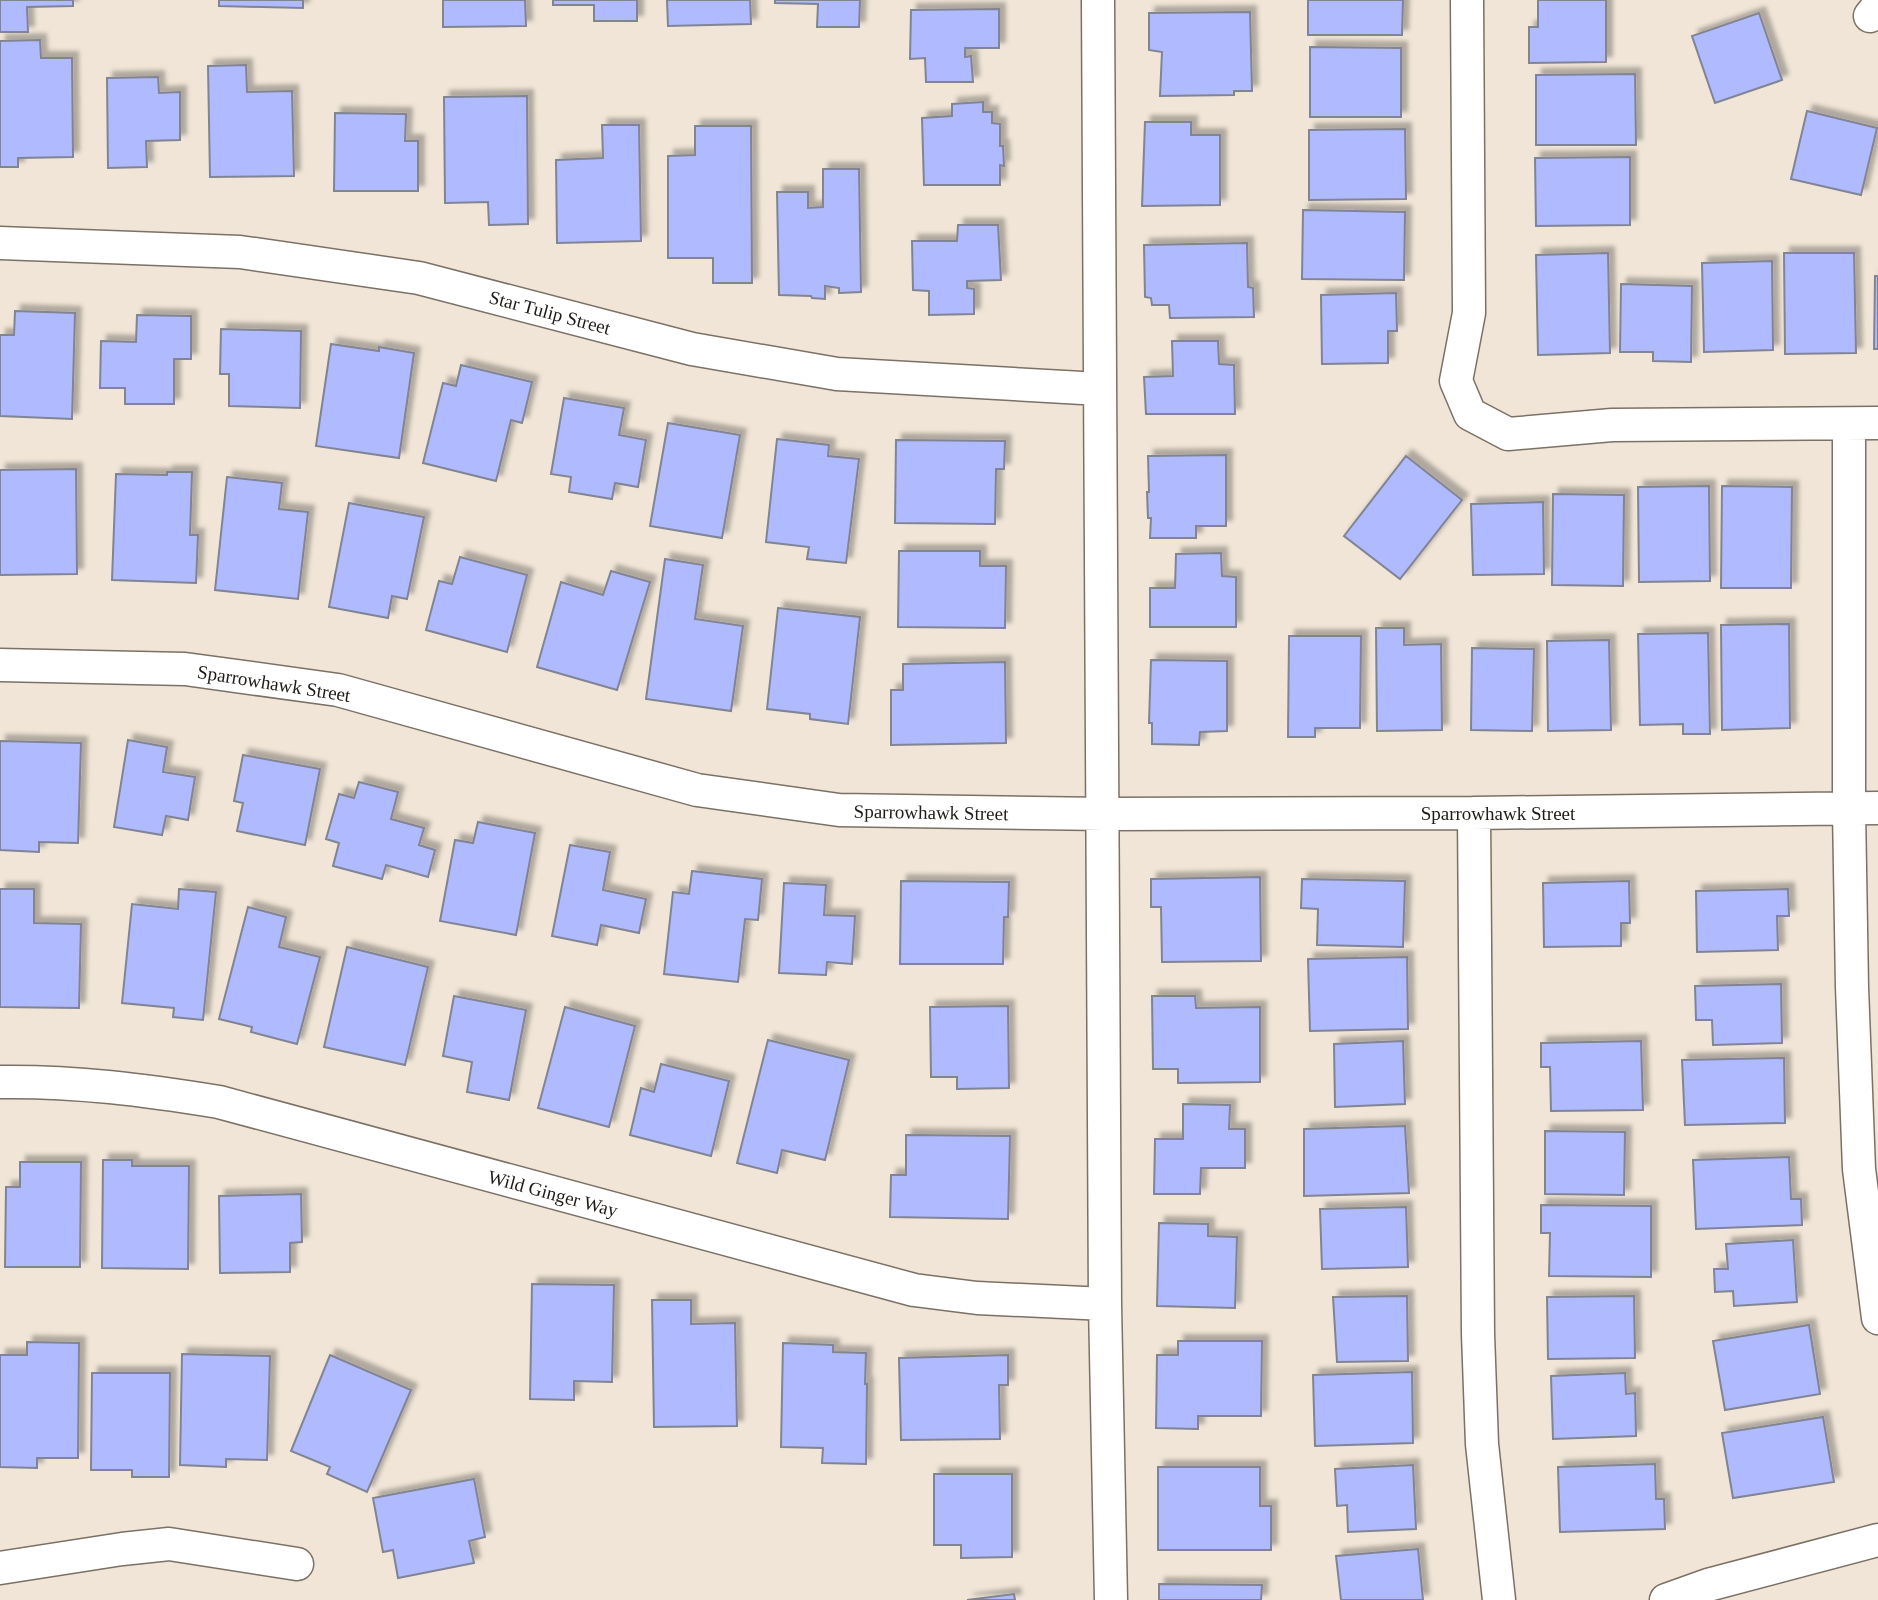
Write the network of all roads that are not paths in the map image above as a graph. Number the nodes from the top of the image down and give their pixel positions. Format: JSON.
{"nodes":[{"id":1,"x":1098,"y":0,"type":"edge"},
{"id":2,"x":1467,"y":0,"type":"edge"},
{"id":3,"x":0,"y":243,"type":"edge"},
{"id":4,"x":1100,"y":389,"type":"junction"},
{"id":5,"x":1864,"y":424,"type":"edge"},
{"id":6,"x":0,"y":665,"type":"edge"},
{"id":7,"x":1863,"y":808,"type":"edge"},
{"id":8,"x":1474,"y":813,"type":"junction"},
{"id":9,"x":1104,"y":814,"type":"junction"},
{"id":10,"x":0,"y":1082,"type":"edge"},
{"id":11,"x":1105,"y":1304,"type":"junction"},
{"id":12,"x":1878,"y":1318,"type":"edge"},
{"id":13,"x":1878,"y":1540,"type":"edge"},
{"id":14,"x":297,"y":1564,"type":"dead end"},
{"id":15,"x":0,"y":1568,"type":"edge"},
{"id":16,"x":1111,"y":1600,"type":"edge"},
{"id":17,"x":1499,"y":1600,"type":"edge"},
{"id":18,"x":1666,"y":1600,"type":"edge"}],
"edges":[{"from":1,"to":4,"type":"street"},
{"from":2,"to":5,"type":"street"},
{"from":3,"to":4,"type":"street","name":"Star Tulip Street"},
{"from":4,"to":9,"type":"street"},
{"from":5,"to":7,"type":"street"},
{"from":6,"to":9,"type":"street","name":"Sparrowhawk Street"},
{"from":7,"to":8,"type":"street","name":"Sparrowhawk Street"},
{"from":7,"to":12,"type":"street"},
{"from":8,"to":9,"type":"street","name":"Sparrowhawk Street"},
{"from":8,"to":17,"type":"street"},
{"from":9,"to":11,"type":"street"},
{"from":10,"to":11,"type":"street","name":"Wild Ginger Way"},
{"from":11,"to":16,"type":"street"},
{"from":13,"to":18,"type":"street"},
{"from":14,"to":15,"type":"street"}]}
